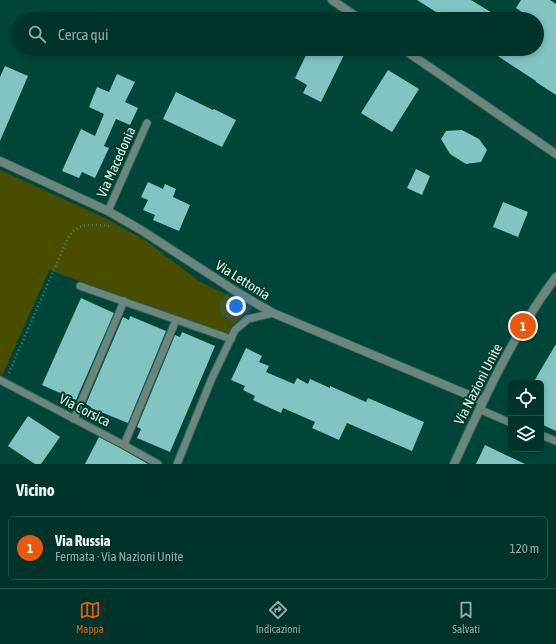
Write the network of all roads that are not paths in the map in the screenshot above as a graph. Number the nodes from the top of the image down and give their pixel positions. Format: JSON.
{"nodes":[{"id":1,"x":332,"y":0,"type":"edge"},
{"id":2,"x":350,"y":12,"type":"edge"},
{"id":3,"x":413,"y":56,"type":"edge"},
{"id":4,"x":147,"y":123,"type":"dead end"},
{"id":5,"x":556,"y":154,"type":"edge"},
{"id":6,"x":0,"y":161,"type":"edge"},
{"id":7,"x":108,"y":211,"type":"junction"},
{"id":8,"x":556,"y":277,"type":"edge"},
{"id":9,"x":80,"y":286,"type":"dead end"},
{"id":10,"x":124,"y":302,"type":"junction"},
{"id":11,"x":273,"y":313,"type":"junction"},
{"id":12,"x":176,"y":320,"type":"junction"},
{"id":13,"x":231,"y":339,"type":"junction"},
{"id":14,"x":2,"y":381,"type":"edge"},
{"id":15,"x":481,"y":405,"type":"junction"},
{"id":16,"x":74,"y":419,"type":"junction"},
{"id":17,"x":508,"y":421,"type":"edge"},
{"id":18,"x":544,"y":436,"type":"edge"},
{"id":19,"x":556,"y":441,"type":"edge"},
{"id":20,"x":124,"y":445,"type":"junction"},
{"id":21,"x":158,"y":464,"type":"edge"},
{"id":22,"x":176,"y":464,"type":"edge"},
{"id":23,"x":454,"y":464,"type":"edge"}],
"edges":[{"from":1,"to":2,"type":"street"},
{"from":3,"to":5,"type":"street"},
{"from":4,"to":7,"type":"lane","name":"Via Macedonia"},
{"from":6,"to":7,"type":"street","name":"Via Lettonia"},
{"from":7,"to":11,"type":"street","name":"Via Lettonia"},
{"from":8,"to":15,"type":"street","name":"Via Nazioni Unite"},
{"from":9,"to":10,"type":"lane"},
{"from":10,"to":12,"type":"lane"},
{"from":10,"to":16,"type":"lane"},
{"from":11,"to":13,"type":"lane"},
{"from":11,"to":15,"type":"street","name":"Via Lettonia"},
{"from":12,"to":13,"type":"lane"},
{"from":12,"to":20,"type":"lane"},
{"from":13,"to":22,"type":"lane"},
{"from":14,"to":16,"type":"lane","name":"Via Corsica"},
{"from":15,"to":17,"type":"lane"},
{"from":15,"to":23,"type":"street","name":"Via Nazioni Unite"},
{"from":16,"to":20,"type":"lane","name":"Via Corsica"},
{"from":18,"to":19,"type":"lane"},
{"from":20,"to":21,"type":"lane","name":"Via Corsica"}]}
